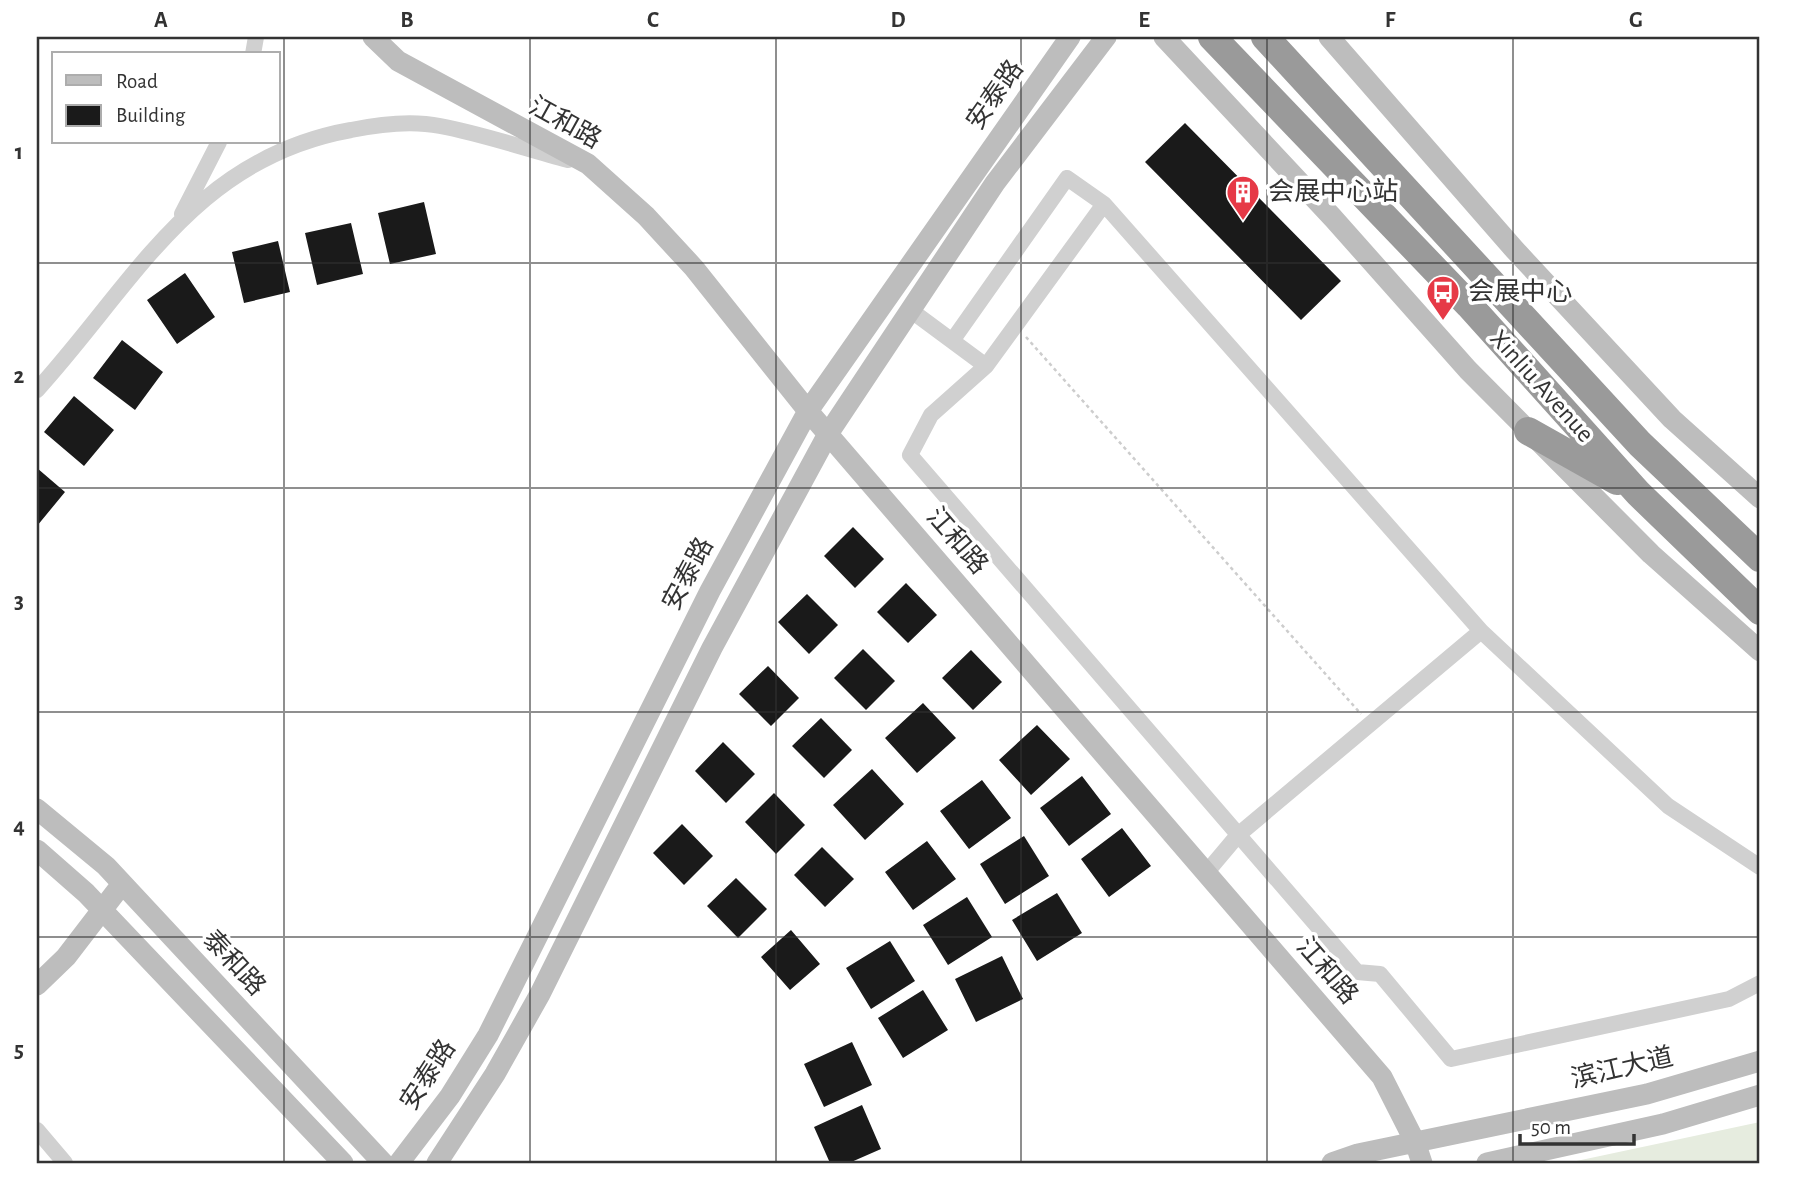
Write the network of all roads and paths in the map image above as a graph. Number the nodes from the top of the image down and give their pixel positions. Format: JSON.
{"nodes":[{"id":1,"x":373,"y":37,"type":"edge"},
{"id":2,"x":1070,"y":37,"type":"edge"},
{"id":3,"x":1106,"y":37,"type":"edge"},
{"id":4,"x":1164,"y":37,"type":"edge"},
{"id":5,"x":1212,"y":37,"type":"edge"},
{"id":6,"x":1265,"y":37,"type":"edge"},
{"id":7,"x":1329,"y":37,"type":"edge"},
{"id":8,"x":218,"y":144,"type":"edge"},
{"id":9,"x":588,"y":164,"type":"junction"},
{"id":10,"x":1104,"y":204,"type":"junction"},
{"id":11,"x":179,"y":220,"type":"junction"},
{"id":12,"x":909,"y":309,"type":"junction"},
{"id":13,"x":1015,"y":325,"type":"junction"},
{"id":14,"x":952,"y":341,"type":"junction"},
{"id":15,"x":986,"y":366,"type":"junction"},
{"id":16,"x":37,"y":390,"type":"edge"},
{"id":17,"x":808,"y":411,"type":"junction"},
{"id":18,"x":1528,"y":431,"type":"junction"},
{"id":19,"x":828,"y":434,"type":"junction"},
{"id":20,"x":1638,"y":492,"type":"junction"},
{"id":21,"x":1760,"y":498,"type":"edge"},
{"id":22,"x":1760,"y":558,"type":"edge"},
{"id":23,"x":1760,"y":611,"type":"edge"},
{"id":24,"x":1481,"y":631,"type":"junction"},
{"id":25,"x":1760,"y":651,"type":"edge"},
{"id":26,"x":1370,"y":724,"type":"junction"},
{"id":27,"x":37,"y":809,"type":"edge"},
{"id":28,"x":1238,"y":835,"type":"junction"},
{"id":29,"x":37,"y":850,"type":"edge"},
{"id":30,"x":1760,"y":867,"type":"edge"},
{"id":31,"x":1206,"y":873,"type":"junction"},
{"id":32,"x":122,"y":884,"type":"junction"},
{"id":33,"x":102,"y":909,"type":"junction"},
{"id":34,"x":1760,"y":983,"type":"edge"},
{"id":35,"x":37,"y":985,"type":"edge"},
{"id":36,"x":1760,"y":1060,"type":"edge"},
{"id":37,"x":1760,"y":1095,"type":"edge"},
{"id":38,"x":37,"y":1130,"type":"edge"},
{"id":39,"x":1415,"y":1142,"type":"junction"},
{"id":40,"x":65,"y":1163,"type":"edge"},
{"id":41,"x":342,"y":1163,"type":"edge"},
{"id":42,"x":383,"y":1163,"type":"edge"},
{"id":43,"x":399,"y":1163,"type":"edge"},
{"id":44,"x":437,"y":1163,"type":"edge"},
{"id":45,"x":1332,"y":1163,"type":"edge"},
{"id":46,"x":1422,"y":1163,"type":"edge"},
{"id":47,"x":1487,"y":1163,"type":"edge"}],
"edges":[{"from":1,"to":9,"type":"street","name":"江和路"},
{"from":2,"to":17,"type":"street","name":"安泰路"},
{"from":3,"to":12,"type":"street","name":"安泰路"},
{"from":4,"to":18,"type":"street"},
{"from":5,"to":20,"type":"highway","name":"Xinliu Avenue"},
{"from":6,"to":22,"type":"highway","name":"Xinliu Avenue"},
{"from":7,"to":21,"type":"street"},
{"from":8,"to":11,"type":"street"},
{"from":9,"to":11,"type":"street"},
{"from":9,"to":17,"type":"street","name":"江和路"},
{"from":10,"to":13,"type":"street"},
{"from":10,"to":14,"type":"street"},
{"from":10,"to":24,"type":"street"},
{"from":11,"to":16,"type":"street"},
{"from":12,"to":14,"type":"street"},
{"from":12,"to":19,"type":"street","name":"安泰路"},
{"from":13,"to":15,"type":"street"},
{"from":13,"to":26,"type":"path"},
{"from":14,"to":15,"type":"street"},
{"from":15,"to":28,"type":"street"},
{"from":17,"to":19,"type":"street","name":"江和路"},
{"from":17,"to":43,"type":"street","name":"安泰路"},
{"from":18,"to":20,"type":"highway"},
{"from":18,"to":25,"type":"street"},
{"from":19,"to":31,"type":"street","name":"江和路"},
{"from":19,"to":44,"type":"street","name":"安泰路"},
{"from":20,"to":23,"type":"highway","name":"Xinliu Avenue"},
{"from":24,"to":26,"type":"street"},
{"from":24,"to":30,"type":"street"},
{"from":26,"to":28,"type":"street"},
{"from":27,"to":32,"type":"street","name":"泰和路"},
{"from":28,"to":31,"type":"street"},
{"from":28,"to":34,"type":"street"},
{"from":29,"to":33,"type":"street"},
{"from":31,"to":39,"type":"street","name":"江和路"},
{"from":32,"to":33,"type":"street"},
{"from":32,"to":42,"type":"street","name":"泰和路"},
{"from":33,"to":35,"type":"street"},
{"from":33,"to":41,"type":"street"},
{"from":36,"to":39,"type":"street","name":"滨江大道"},
{"from":37,"to":47,"type":"street"},
{"from":38,"to":40,"type":"street"},
{"from":39,"to":45,"type":"street","name":"滨江大道"},
{"from":39,"to":46,"type":"street","name":"江和路"}]}
